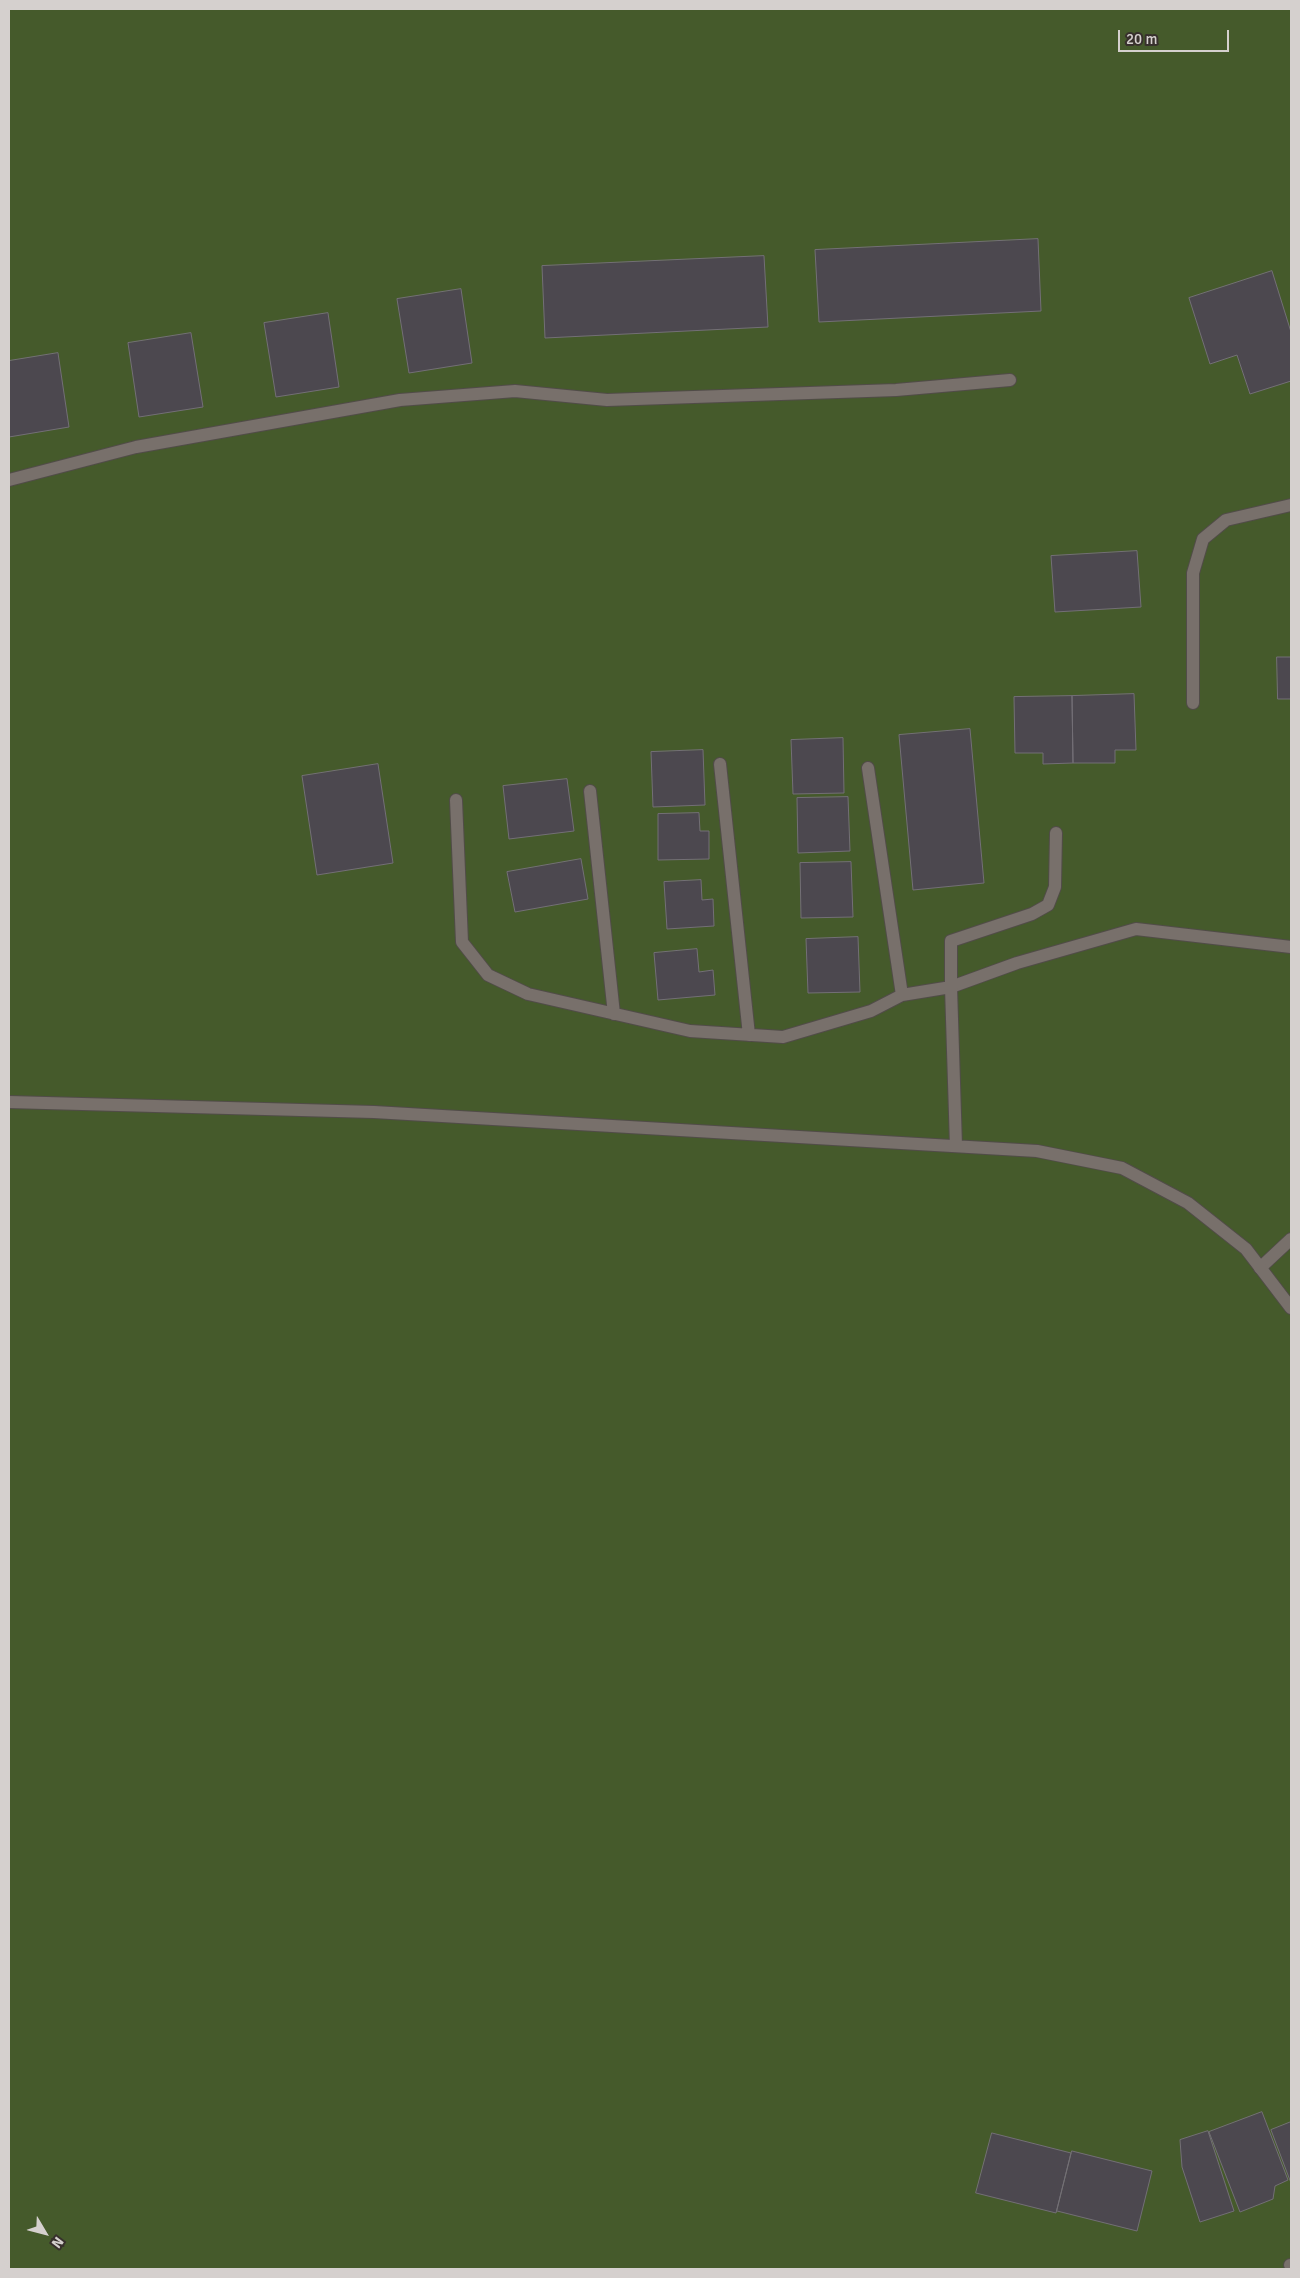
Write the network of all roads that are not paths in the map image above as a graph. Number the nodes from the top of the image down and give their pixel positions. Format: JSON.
{"nodes":[{"id":1,"x":1010,"y":380,"type":"dead end"},
{"id":2,"x":9,"y":480,"type":"edge"},
{"id":3,"x":1291,"y":504,"type":"edge"},
{"id":4,"x":1193,"y":703,"type":"dead end"},
{"id":5,"x":720,"y":764,"type":"dead end"},
{"id":6,"x":868,"y":768,"type":"dead end"},
{"id":7,"x":590,"y":792,"type":"dead end"},
{"id":8,"x":456,"y":800,"type":"dead end"},
{"id":9,"x":1056,"y":833,"type":"dead end"},
{"id":10,"x":1291,"y":947,"type":"edge"},
{"id":11,"x":952,"y":986,"type":"junction"},
{"id":12,"x":902,"y":995,"type":"junction"},
{"id":13,"x":614,"y":1014,"type":"junction"},
{"id":14,"x":749,"y":1035,"type":"junction"},
{"id":15,"x":9,"y":1102,"type":"edge"},
{"id":16,"x":956,"y":1146,"type":"junction"},
{"id":17,"x":1291,"y":1239,"type":"edge"},
{"id":18,"x":1260,"y":1268,"type":"junction"},
{"id":19,"x":1291,"y":1308,"type":"edge"}],
"edges":[{"from":1,"to":2,"type":"street"},
{"from":3,"to":4,"type":"street"},
{"from":5,"to":14,"type":"street"},
{"from":6,"to":12,"type":"street"},
{"from":7,"to":13,"type":"street"},
{"from":8,"to":13,"type":"street"},
{"from":9,"to":11,"type":"street"},
{"from":10,"to":11,"type":"street"},
{"from":11,"to":12,"type":"street"},
{"from":11,"to":16,"type":"street"},
{"from":12,"to":14,"type":"street"},
{"from":13,"to":14,"type":"street"},
{"from":15,"to":16,"type":"street"},
{"from":16,"to":18,"type":"street"},
{"from":17,"to":18,"type":"street"},
{"from":18,"to":19,"type":"street"}]}
